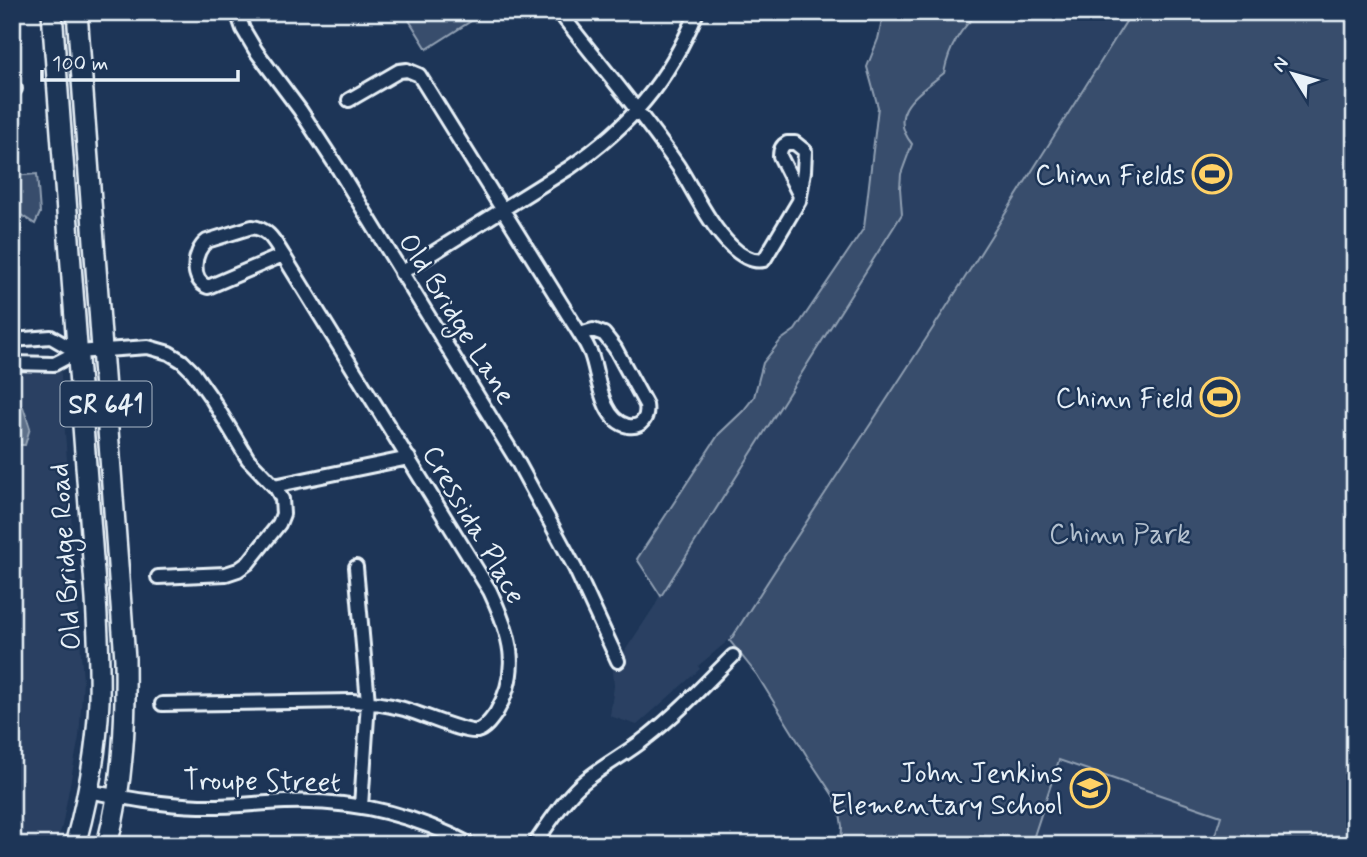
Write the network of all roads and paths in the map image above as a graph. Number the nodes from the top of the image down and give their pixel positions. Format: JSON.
{"nodes":[{"id":1,"x":52,"y":12,"type":"edge"},
{"id":2,"x":76,"y":12,"type":"edge"},
{"id":3,"x":237,"y":12,"type":"edge"},
{"id":4,"x":697,"y":12,"type":"edge"},
{"id":5,"x":564,"y":18,"type":"dead end"},
{"id":6,"x":349,"y":100,"type":"dead end"},
{"id":7,"x":637,"y":111,"type":"junction"},
{"id":8,"x":800,"y":196,"type":"dead end"},
{"id":9,"x":502,"y":210,"type":"junction"},
{"id":10,"x":283,"y":255,"type":"junction"},
{"id":11,"x":401,"y":273,"type":"junction"},
{"id":12,"x":580,"y":334,"type":"junction"},
{"id":13,"x":12,"y":340,"type":"edge"},
{"id":14,"x":102,"y":350,"type":"junction"},
{"id":15,"x":77,"y":352,"type":"junction"},
{"id":16,"x":12,"y":363,"type":"edge"},
{"id":17,"x":409,"y":457,"type":"junction"},
{"id":18,"x":274,"y":486,"type":"junction"},
{"id":19,"x":356,"y":567,"type":"dead end"},
{"id":20,"x":158,"y":577,"type":"dead end"},
{"id":21,"x":733,"y":656,"type":"dead end"},
{"id":22,"x":618,"y":661,"type":"dead end"},
{"id":23,"x":368,"y":702,"type":"junction"},
{"id":24,"x":162,"y":704,"type":"dead end"},
{"id":25,"x":88,"y":791,"type":"junction"},
{"id":26,"x":117,"y":796,"type":"junction"},
{"id":27,"x":360,"y":806,"type":"junction"},
{"id":28,"x":75,"y":845,"type":"edge"},
{"id":29,"x":107,"y":845,"type":"edge"},
{"id":30,"x":471,"y":845,"type":"edge"},
{"id":31,"x":534,"y":845,"type":"edge"}],
"edges":[{"from":1,"to":15,"type":"main road","name":"Old Bridge Road","number":"SR 641"},
{"from":2,"to":14,"type":"main road","name":"Old Bridge Road","number":"SR 641"},
{"from":3,"to":11,"type":"street","name":"Old Bridge Lane"},
{"from":4,"to":7,"type":"street"},
{"from":5,"to":7,"type":"street"},
{"from":6,"to":9,"type":"street"},
{"from":7,"to":8,"type":"street"},
{"from":7,"to":9,"type":"street"},
{"from":9,"to":11,"type":"street"},
{"from":9,"to":12,"type":"street"},
{"from":10,"to":10,"type":"street","name":"Cressida Place"},
{"from":10,"to":17,"type":"street","name":"Cressida Place"},
{"from":11,"to":22,"type":"street","name":"Old Bridge Lane"},
{"from":12,"to":12,"type":"street"},
{"from":13,"to":15,"type":"street"},
{"from":14,"to":15,"type":"street"},
{"from":14,"to":18,"type":"street"},
{"from":14,"to":26,"type":"main road","name":"Old Bridge Road","number":"SR 641"},
{"from":15,"to":16,"type":"street"},
{"from":15,"to":25,"type":"main road","name":"Old Bridge Road","number":"SR 641"},
{"from":17,"to":18,"type":"street"},
{"from":17,"to":23,"type":"street","name":"Cressida Place"},
{"from":18,"to":20,"type":"street"},
{"from":19,"to":23,"type":"street"},
{"from":21,"to":31,"type":"street"},
{"from":23,"to":24,"type":"street","name":"Cressida Place"},
{"from":23,"to":27,"type":"street"},
{"from":25,"to":26,"type":"street","name":"Troupe Street"},
{"from":25,"to":28,"type":"main road","name":"Old Bridge Road","number":"SR 641"},
{"from":26,"to":27,"type":"street","name":"Troupe Street"},
{"from":26,"to":29,"type":"main road","name":"Old Bridge Road","number":"SR 641"},
{"from":27,"to":30,"type":"street","name":"Troupe Street"}]}
